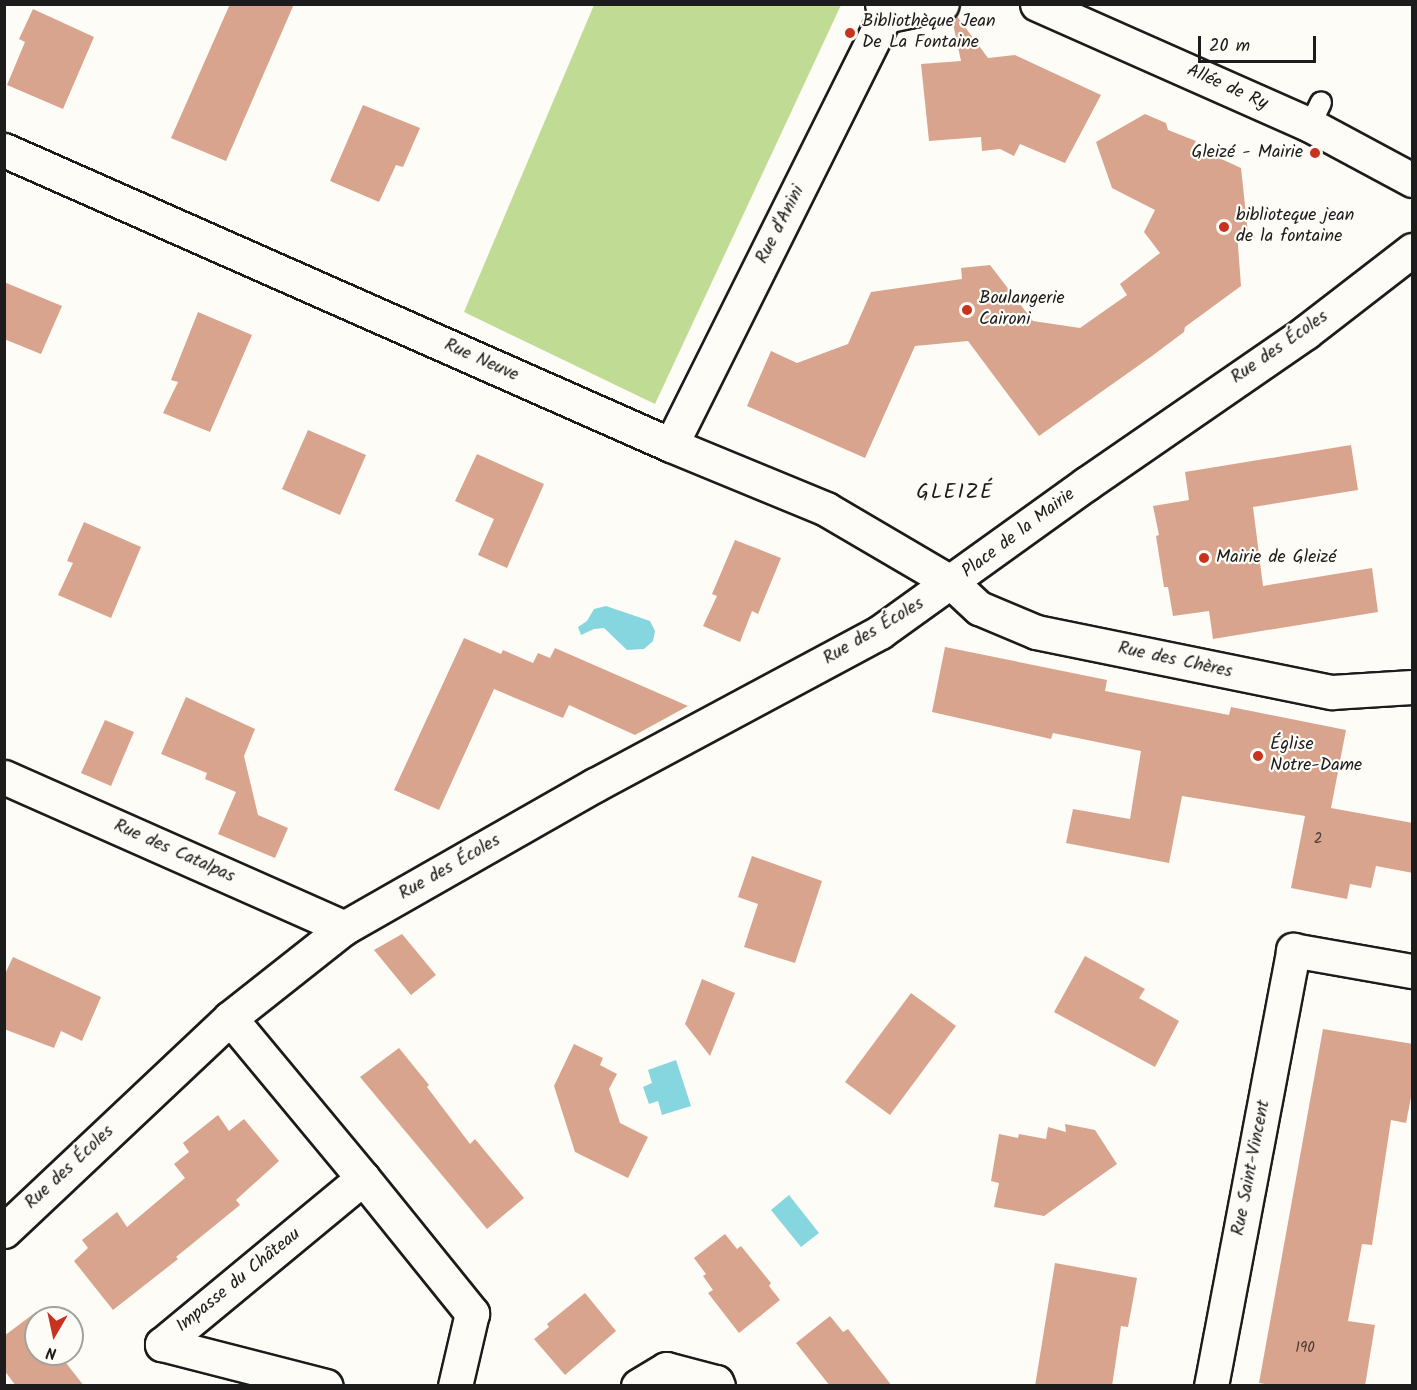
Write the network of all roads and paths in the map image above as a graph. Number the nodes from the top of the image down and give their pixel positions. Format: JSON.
{"nodes":[{"id":1,"x":942,"y":4,"type":"edge"},
{"id":2,"x":1037,"y":4,"type":"edge"},
{"id":3,"x":884,"y":10,"type":"edge"},
{"id":4,"x":4,"y":150,"type":"edge"},
{"id":5,"x":1413,"y":180,"type":"edge"},
{"id":6,"x":1413,"y":250,"type":"edge"},
{"id":7,"x":671,"y":445,"type":"junction"},
{"id":8,"x":1086,"y":484,"type":"joint"},
{"id":9,"x":952,"y":583,"type":"junction"},
{"id":10,"x":1413,"y":687,"type":"edge"},
{"id":11,"x":4,"y":777,"type":"edge"},
{"id":12,"x":344,"y":928,"type":"junction"},
{"id":13,"x":1413,"y":971,"type":"edge"},
{"id":14,"x":230,"y":1018,"type":"junction"},
{"id":15,"x":363,"y":1179,"type":"junction"},
{"id":16,"x":4,"y":1231,"type":"edge"},
{"id":17,"x":326,"y":1386,"type":"edge"},
{"id":18,"x":455,"y":1386,"type":"edge"},
{"id":19,"x":638,"y":1386,"type":"edge"},
{"id":20,"x":718,"y":1386,"type":"edge"},
{"id":21,"x":1211,"y":1386,"type":"edge"}],
"edges":[{"from":1,"to":3,"type":"street"},
{"from":2,"to":5,"type":"street","name":"Allée de Ry"},
{"from":3,"to":7,"type":"street","name":"Rue d'Anini"},
{"from":4,"to":7,"type":"street","name":"Rue Neuve"},
{"from":6,"to":8,"type":"street","name":"Rue des Écoles"},
{"from":7,"to":9,"type":"street","name":"Rue Neuve"},
{"from":8,"to":9,"type":"street","name":"Place de la Mairie"},
{"from":9,"to":10,"type":"street","name":"Rue des Chères"},
{"from":9,"to":12,"type":"street","name":"Rue des Écoles"},
{"from":11,"to":12,"type":"street","name":"Rue des Catalpas"},
{"from":12,"to":14,"type":"street","name":"Rue des Écoles"},
{"from":13,"to":21,"type":"street","name":"Rue Saint-Vincent"},
{"from":14,"to":15,"type":"street"},
{"from":14,"to":16,"type":"street","name":"Rue des Écoles"},
{"from":15,"to":17,"type":"street","name":"Impasse du Château"},
{"from":15,"to":18,"type":"street"},
{"from":19,"to":20,"type":"street"}]}
